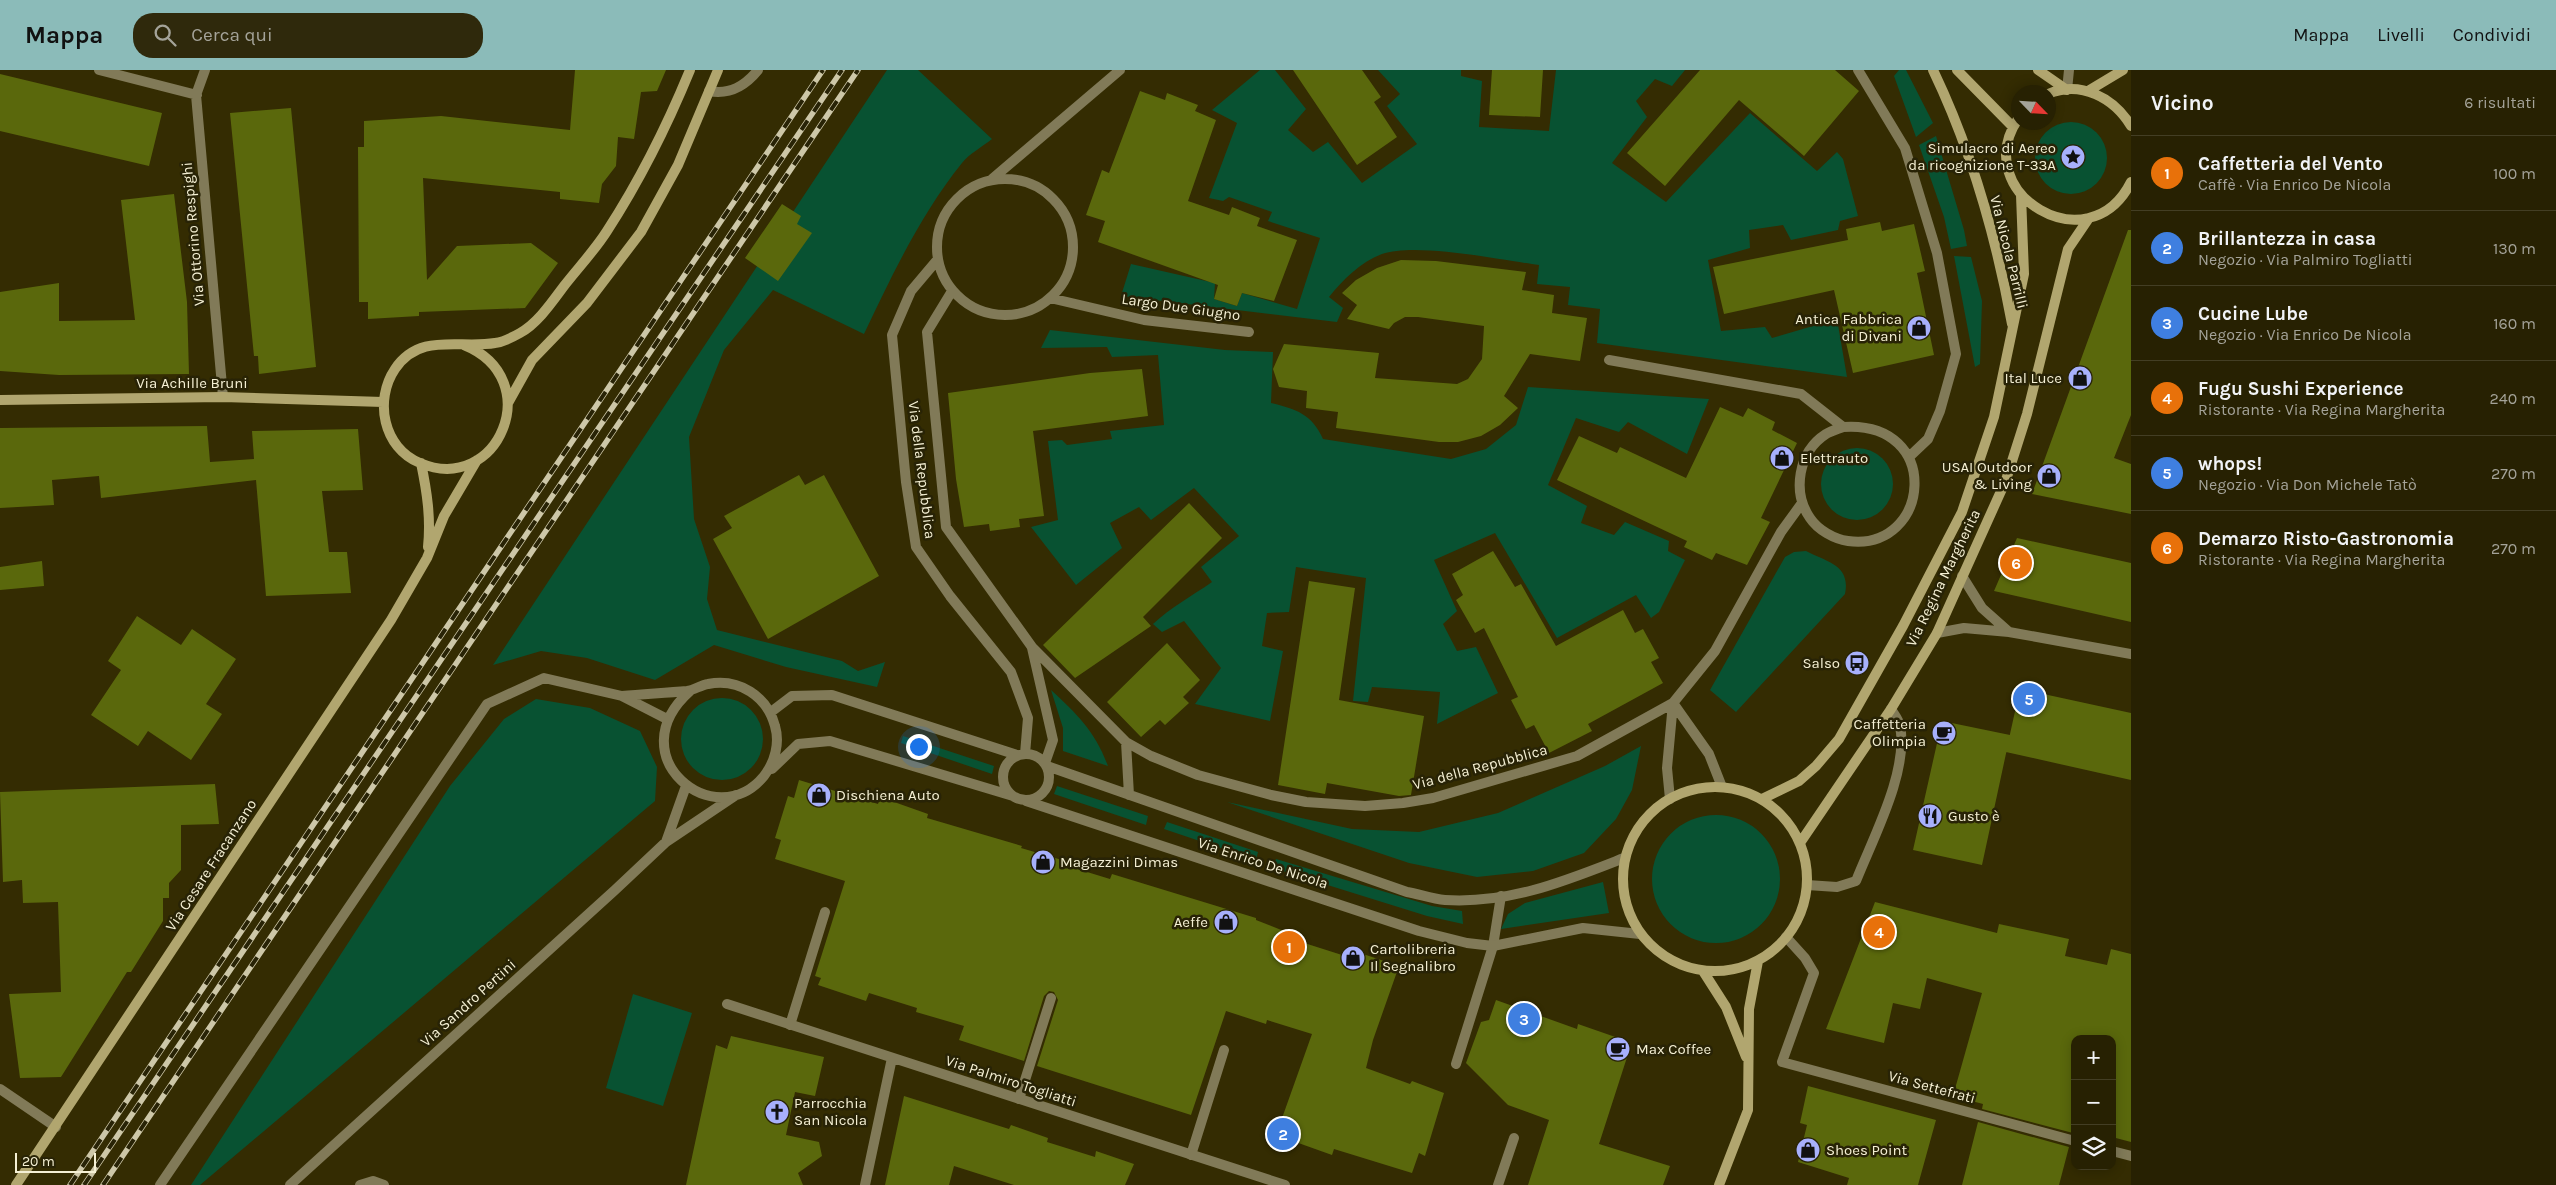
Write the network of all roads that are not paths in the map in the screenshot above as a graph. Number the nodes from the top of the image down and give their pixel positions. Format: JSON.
{"nodes":[{"id":1,"x":99,"y":70,"type":"edge"},
{"id":2,"x":204,"y":70,"type":"edge"},
{"id":3,"x":690,"y":70,"type":"edge"},
{"id":4,"x":718,"y":70,"type":"edge"},
{"id":5,"x":758,"y":70,"type":"edge"},
{"id":6,"x":1120,"y":70,"type":"edge"},
{"id":7,"x":1858,"y":70,"type":"edge"},
{"id":8,"x":1933,"y":70,"type":"edge"},
{"id":9,"x":1956,"y":70,"type":"edge"},
{"id":10,"x":2038,"y":70,"type":"edge"},
{"id":11,"x":2069,"y":70,"type":"edge"},
{"id":12,"x":2123,"y":70,"type":"edge"},
{"id":13,"x":2067,"y":90,"type":"junction"},
{"id":14,"x":709,"y":91,"type":"junction"},
{"id":15,"x":2088,"y":91,"type":"junction"},
{"id":16,"x":2056,"y":92,"type":"edge"},
{"id":17,"x":198,"y":95,"type":"junction"},
{"id":18,"x":2011,"y":119,"type":"edge"},
{"id":19,"x":2131,"y":126,"type":"edge"},
{"id":20,"x":2013,"y":130,"type":"edge"},
{"id":21,"x":992,"y":179,"type":"junction"},
{"id":22,"x":2129,"y":188,"type":"edge"},
{"id":23,"x":2021,"y":195,"type":"junction"},
{"id":24,"x":2089,"y":218,"type":"junction"},
{"id":25,"x":938,"y":259,"type":"junction"},
{"id":26,"x":952,"y":291,"type":"junction"},
{"id":27,"x":1050,"y":298,"type":"junction"},
{"id":28,"x":2013,"y":329,"type":"junction"},
{"id":29,"x":1248,"y":332,"type":"dead end"},
{"id":30,"x":464,"y":346,"type":"junction"},
{"id":31,"x":1610,"y":360,"type":"dead end"},
{"id":32,"x":222,"y":397,"type":"junction"},
{"id":33,"x":0,"y":400,"type":"edge"},
{"id":34,"x":383,"y":402,"type":"junction"},
{"id":35,"x":508,"y":403,"type":"junction"},
{"id":36,"x":1844,"y":427,"type":"junction"},
{"id":37,"x":1909,"y":457,"type":"junction"},
{"id":38,"x":477,"y":460,"type":"junction"},
{"id":39,"x":421,"y":464,"type":"junction"},
{"id":40,"x":1802,"y":503,"type":"junction"},
{"id":41,"x":427,"y":558,"type":"junction"},
{"id":42,"x":1962,"y":576,"type":"junction"},
{"id":43,"x":2009,"y":632,"type":"junction"},
{"id":44,"x":1936,"y":633,"type":"junction"},
{"id":45,"x":1032,"y":647,"type":"junction"},
{"id":46,"x":2131,"y":654,"type":"edge"},
{"id":47,"x":690,"y":691,"type":"junction"},
{"id":48,"x":622,"y":696,"type":"junction"},
{"id":49,"x":1673,"y":703,"type":"junction"},
{"id":50,"x":1891,"y":709,"type":"junction"},
{"id":51,"x":771,"y":712,"type":"junction"},
{"id":52,"x":667,"y":719,"type":"junction"},
{"id":53,"x":1126,"y":742,"type":"junction"},
{"id":54,"x":1021,"y":754,"type":"junction"},
{"id":55,"x":1046,"y":765,"type":"junction"},
{"id":56,"x":764,"y":776,"type":"junction"},
{"id":57,"x":686,"y":786,"type":"junction"},
{"id":58,"x":1722,"y":786,"type":"junction"},
{"id":59,"x":736,"y":795,"type":"junction"},
{"id":60,"x":1130,"y":795,"type":"junction"},
{"id":61,"x":1013,"y":796,"type":"junction"},
{"id":62,"x":1670,"y":799,"type":"junction"},
{"id":63,"x":1762,"y":799,"type":"junction"},
{"id":64,"x":1026,"y":801,"type":"junction"},
{"id":65,"x":666,"y":842,"type":"junction"},
{"id":66,"x":1800,"y":843,"type":"junction"},
{"id":67,"x":1624,"y":858,"type":"junction"},
{"id":68,"x":1807,"y":885,"type":"junction"},
{"id":69,"x":1501,"y":896,"type":"junction"},
{"id":70,"x":825,"y":912,"type":"dead end"},
{"id":71,"x":1640,"y":934,"type":"junction"},
{"id":72,"x":1786,"y":937,"type":"junction"},
{"id":73,"x":1493,"y":946,"type":"junction"},
{"id":74,"x":1758,"y":961,"type":"junction"},
{"id":75,"x":1703,"y":971,"type":"junction"},
{"id":76,"x":1051,"y":998,"type":"dead end"},
{"id":77,"x":727,"y":1004,"type":"dead end"},
{"id":78,"x":790,"y":1025,"type":"junction"},
{"id":79,"x":1224,"y":1050,"type":"dead end"},
{"id":80,"x":892,"y":1058,"type":"junction"},
{"id":81,"x":1747,"y":1061,"type":"junction"},
{"id":82,"x":1456,"y":1064,"type":"dead end"},
{"id":83,"x":0,"y":1089,"type":"edge"},
{"id":84,"x":1019,"y":1099,"type":"junction"},
{"id":85,"x":56,"y":1127,"type":"junction"},
{"id":86,"x":1514,"y":1138,"type":"dead end"},
{"id":87,"x":2071,"y":1140,"type":"edge"},
{"id":88,"x":2116,"y":1152,"type":"edge"},
{"id":89,"x":1191,"y":1155,"type":"junction"},
{"id":90,"x":2131,"y":1156,"type":"edge"},
{"id":91,"x":16,"y":1185,"type":"edge"},
{"id":92,"x":160,"y":1185,"type":"edge"},
{"id":93,"x":290,"y":1185,"type":"edge"},
{"id":94,"x":360,"y":1185,"type":"edge"},
{"id":95,"x":384,"y":1185,"type":"edge"},
{"id":96,"x":864,"y":1185,"type":"edge"},
{"id":97,"x":1286,"y":1185,"type":"edge"},
{"id":98,"x":1498,"y":1185,"type":"edge"},
{"id":99,"x":1719,"y":1185,"type":"edge"}],
"edges":[{"from":1,"to":17,"type":"street"},
{"from":2,"to":17,"type":"street","name":"Via Ottorino Respighi"},
{"from":3,"to":30,"type":"street"},
{"from":4,"to":14,"type":"street"},
{"from":5,"to":14,"type":"street"},
{"from":6,"to":21,"type":"street"},
{"from":7,"to":37,"type":"street"},
{"from":8,"to":28,"type":"street","name":"Via Nicola Parrilli"},
{"from":9,"to":18,"type":"street"},
{"from":10,"to":13,"type":"street"},
{"from":11,"to":13,"type":"street"},
{"from":12,"to":15,"type":"street"},
{"from":13,"to":15,"type":"street"},
{"from":13,"to":16,"type":"street"},
{"from":14,"to":35,"type":"street"},
{"from":15,"to":19,"type":"street"},
{"from":17,"to":32,"type":"street","name":"Via Ottorino Respighi"},
{"from":20,"to":23,"type":"street"},
{"from":21,"to":25,"type":"street"},
{"from":21,"to":27,"type":"street"},
{"from":22,"to":24,"type":"street"},
{"from":23,"to":24,"type":"street"},
{"from":23,"to":28,"type":"street","name":"Via Regina Margherita"},
{"from":24,"to":42,"type":"street","name":"Via Regina Margherita"},
{"from":25,"to":26,"type":"street"},
{"from":25,"to":54,"type":"street","name":"Via della Repubblica"},
{"from":26,"to":27,"type":"street"},
{"from":26,"to":45,"type":"street","name":"Via della Repubblica"},
{"from":27,"to":29,"type":"street","name":"Largo Due Giugno"},
{"from":28,"to":63,"type":"street","name":"Via Regina Margherita"},
{"from":30,"to":34,"type":"street"},
{"from":30,"to":35,"type":"street"},
{"from":31,"to":36,"type":"street"},
{"from":32,"to":33,"type":"street","name":"Via Achille Bruni"},
{"from":32,"to":34,"type":"street","name":"Via Achille Bruni"},
{"from":34,"to":39,"type":"street"},
{"from":35,"to":38,"type":"street"},
{"from":36,"to":37,"type":"street"},
{"from":36,"to":40,"type":"street"},
{"from":37,"to":40,"type":"street"},
{"from":38,"to":39,"type":"street"},
{"from":38,"to":41,"type":"street","name":"Via Cesare Fracanzano"},
{"from":39,"to":41,"type":"street","name":"Via Cesare Fracanzano"},
{"from":40,"to":49,"type":"street","name":"Via della Repubblica"},
{"from":41,"to":85,"type":"street","name":"Via Cesare Fracanzano"},
{"from":42,"to":43,"type":"street"},
{"from":42,"to":44,"type":"street","name":"Via Regina Margherita"},
{"from":43,"to":44,"type":"street"},
{"from":43,"to":46,"type":"street"},
{"from":44,"to":50,"type":"street","name":"Via Regina Margherita"},
{"from":45,"to":53,"type":"street","name":"Via della Repubblica"},
{"from":45,"to":55,"type":"street","name":"Via della Repubblica"},
{"from":47,"to":48,"type":"street"},
{"from":47,"to":51,"type":"street"},
{"from":47,"to":52,"type":"street"},
{"from":48,"to":52,"type":"street"},
{"from":48,"to":92,"type":"street"},
{"from":49,"to":53,"type":"street","name":"Via della Repubblica"},
{"from":49,"to":58,"type":"street"},
{"from":49,"to":62,"type":"street"},
{"from":50,"to":66,"type":"street","name":"Via Regina Margherita"},
{"from":50,"to":68,"type":"street"},
{"from":51,"to":54,"type":"street","name":"Via Enrico De Nicola"},
{"from":51,"to":56,"type":"street"},
{"from":52,"to":57,"type":"street"},
{"from":53,"to":60,"type":"street"},
{"from":54,"to":55,"type":"street","name":"Via Enrico De Nicola"},
{"from":54,"to":61,"type":"street"},
{"from":55,"to":60,"type":"street","name":"Via Enrico De Nicola"},
{"from":55,"to":64,"type":"street"},
{"from":56,"to":59,"type":"street"},
{"from":56,"to":61,"type":"street","name":"Via Enrico De Nicola"},
{"from":57,"to":59,"type":"street"},
{"from":57,"to":65,"type":"street","name":"Via Sandro Pertini"},
{"from":58,"to":62,"type":"street"},
{"from":58,"to":63,"type":"street"},
{"from":59,"to":65,"type":"street","name":"Via Sandro Pertini"},
{"from":60,"to":69,"type":"street","name":"Via Enrico De Nicola"},
{"from":61,"to":64,"type":"street","name":"Via Enrico De Nicola"},
{"from":62,"to":67,"type":"street"},
{"from":63,"to":66,"type":"street"},
{"from":64,"to":73,"type":"street","name":"Via Enrico De Nicola"},
{"from":65,"to":93,"type":"street","name":"Via Sandro Pertini"},
{"from":66,"to":68,"type":"street"},
{"from":67,"to":69,"type":"street","name":"Via Enrico De Nicola"},
{"from":67,"to":71,"type":"street"},
{"from":68,"to":72,"type":"street"},
{"from":69,"to":73,"type":"street"},
{"from":70,"to":78,"type":"street"},
{"from":71,"to":73,"type":"street","name":"Via Enrico De Nicola"},
{"from":71,"to":75,"type":"street"},
{"from":72,"to":74,"type":"street"},
{"from":72,"to":87,"type":"street","name":"Via Settefrati"},
{"from":73,"to":82,"type":"street"},
{"from":74,"to":75,"type":"street"},
{"from":74,"to":81,"type":"street"},
{"from":75,"to":81,"type":"street"},
{"from":76,"to":84,"type":"street"},
{"from":77,"to":78,"type":"street","name":"Via Palmiro Togliatti"},
{"from":78,"to":80,"type":"street","name":"Via Palmiro Togliatti"},
{"from":79,"to":89,"type":"street"},
{"from":80,"to":84,"type":"street","name":"Via Palmiro Togliatti"},
{"from":80,"to":96,"type":"street"},
{"from":81,"to":99,"type":"street"},
{"from":83,"to":85,"type":"street"},
{"from":84,"to":89,"type":"street","name":"Via Palmiro Togliatti"},
{"from":85,"to":91,"type":"street","name":"Via Cesare Fracanzano"},
{"from":86,"to":98,"type":"street"},
{"from":88,"to":90,"type":"street"},
{"from":89,"to":97,"type":"street","name":"Via Palmiro Togliatti"},
{"from":94,"to":95,"type":"street"}]}
